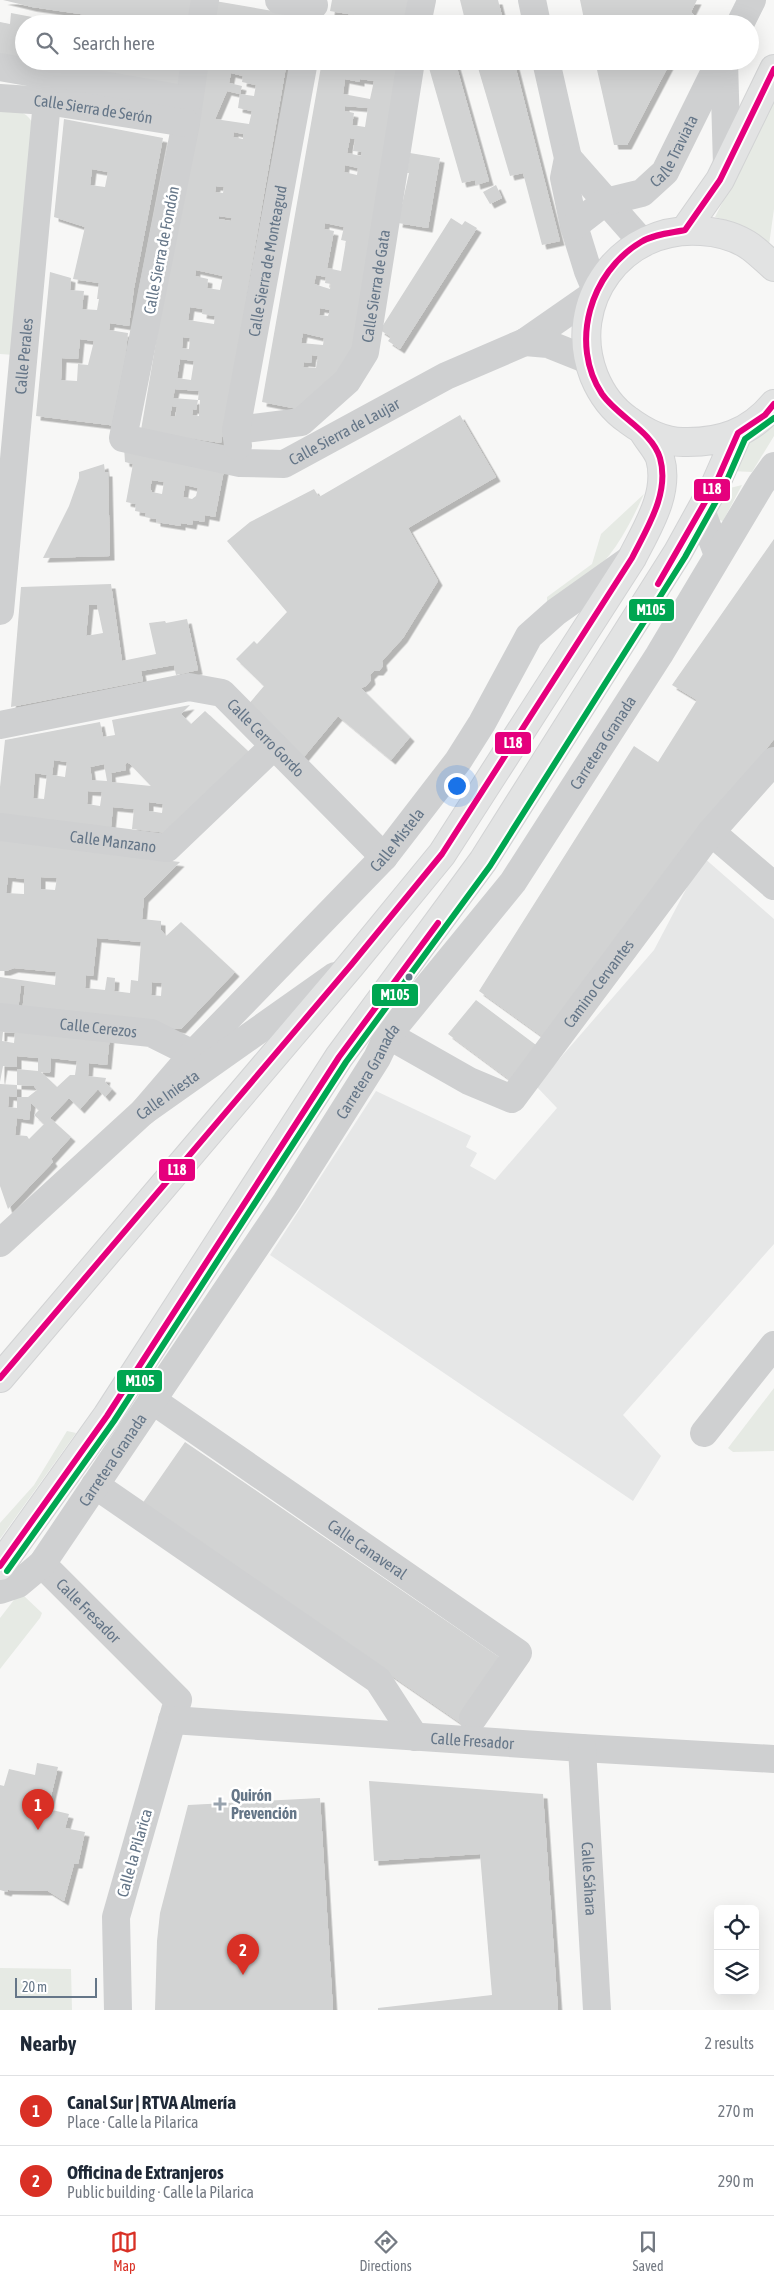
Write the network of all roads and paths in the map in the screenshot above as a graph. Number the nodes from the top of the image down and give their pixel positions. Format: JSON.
{"nodes":[{"id":1,"x":205,"y":0,"type":"edge"},
{"id":2,"x":279,"y":0,"type":"edge"},
{"id":3,"x":422,"y":0,"type":"edge"},
{"id":4,"x":532,"y":0,"type":"edge"},
{"id":5,"x":752,"y":0,"type":"edge"},
{"id":6,"x":202,"y":15,"type":"edge"},
{"id":7,"x":314,"y":15,"type":"edge"},
{"id":8,"x":419,"y":15,"type":"edge"},
{"id":9,"x":535,"y":15,"type":"edge"},
{"id":10,"x":744,"y":15,"type":"edge"},
{"id":11,"x":0,"y":67,"type":"edge"},
{"id":12,"x":774,"y":69,"type":"edge"},
{"id":13,"x":194,"y":70,"type":"edge"},
{"id":14,"x":302,"y":70,"type":"edge"},
{"id":15,"x":410,"y":70,"type":"edge"},
{"id":16,"x":548,"y":70,"type":"edge"},
{"id":17,"x":717,"y":70,"type":"edge"},
{"id":18,"x":722,"y":70,"type":"edge"},
{"id":19,"x":0,"y":98,"type":"edge"},
{"id":20,"x":47,"y":101,"type":"junction"},
{"id":21,"x":188,"y":112,"type":"junction"},
{"id":22,"x":568,"y":158,"type":"junction"},
{"id":23,"x":726,"y":166,"type":"junction"},
{"id":24,"x":605,"y":202,"type":"junction"},
{"id":25,"x":574,"y":226,"type":"junction"},
{"id":26,"x":685,"y":230,"type":"junction"},
{"id":27,"x":642,"y":242,"type":"junction"},
{"id":28,"x":774,"y":267,"type":"edge"},
{"id":29,"x":595,"y":292,"type":"junction"},
{"id":30,"x":524,"y":342,"type":"junction"},
{"id":31,"x":588,"y":360,"type":"junction"},
{"id":32,"x":12,"y":367,"type":"edge"},
{"id":33,"x":774,"y":404,"type":"edge"},
{"id":34,"x":236,"y":430,"type":"junction"},
{"id":35,"x":643,"y":431,"type":"junction"},
{"id":36,"x":738,"y":433,"type":"junction"},
{"id":37,"x":123,"y":438,"type":"joint"},
{"id":38,"x":240,"y":463,"type":"junction"},
{"id":39,"x":774,"y":466,"type":"edge"},
{"id":40,"x":701,"y":510,"type":"junction"},
{"id":41,"x":718,"y":555,"type":"junction"},
{"id":42,"x":632,"y":558,"type":"junction"},
{"id":43,"x":0,"y":612,"type":"edge"},
{"id":44,"x":0,"y":725,"type":"edge"},
{"id":45,"x":274,"y":746,"type":"junction"},
{"id":46,"x":774,"y":761,"type":"edge"},
{"id":47,"x":0,"y":827,"type":"edge"},
{"id":48,"x":711,"y":832,"type":"junction"},
{"id":49,"x":384,"y":857,"type":"junction"},
{"id":50,"x":774,"y":886,"type":"edge"},
{"id":51,"x":351,"y":965,"type":"junction"},
{"id":52,"x":0,"y":1017,"type":"edge"},
{"id":53,"x":382,"y":1047,"type":"junction"},
{"id":54,"x":193,"y":1054,"type":"junction"},
{"id":55,"x":339,"y":1058,"type":"junction"},
{"id":56,"x":144,"y":1111,"type":"junction"},
{"id":57,"x":0,"y":1243,"type":"edge"},
{"id":58,"x":774,"y":1345,"type":"edge"},
{"id":59,"x":0,"y":1378,"type":"edge"},
{"id":60,"x":152,"y":1400,"type":"junction"},
{"id":61,"x":704,"y":1433,"type":"dead end"},
{"id":62,"x":95,"y":1485,"type":"junction"},
{"id":63,"x":42,"y":1564,"type":"junction"},
{"id":64,"x":0,"y":1566,"type":"edge"},
{"id":65,"x":0,"y":1590,"type":"edge"},
{"id":66,"x":175,"y":1710,"type":"junction"},
{"id":67,"x":473,"y":1718,"type":"dead end"},
{"id":68,"x":415,"y":1737,"type":"junction"},
{"id":69,"x":582,"y":1748,"type":"junction"},
{"id":70,"x":774,"y":1759,"type":"edge"},
{"id":71,"x":118,"y":2010,"type":"edge"},
{"id":72,"x":597,"y":2010,"type":"edge"}],
"edges":[{"from":1,"to":6,"type":"street"},
{"from":2,"to":7,"type":"street"},
{"from":3,"to":8,"type":"street"},
{"from":4,"to":9,"type":"street"},
{"from":5,"to":10,"type":"street"},
{"from":11,"to":21,"type":"street","name":"Calle Sierra de Serón"},
{"from":12,"to":23,"type":"main road"},
{"from":13,"to":21,"type":"street","name":"Calle Sierra de Fondón"},
{"from":14,"to":34,"type":"street","name":"Calle Sierra de Monteagud"},
{"from":15,"to":34,"type":"street","name":"Calle Sierra de Gata"},
{"from":16,"to":22,"type":"street"},
{"from":17,"to":24,"type":"street","name":"Calle Traviata"},
{"from":18,"to":23,"type":"street","name":"Calle Traviata"},
{"from":19,"to":20,"type":"street","name":"Calle Sierra de Serón"},
{"from":20,"to":21,"type":"street","name":"Calle Sierra de Serón"},
{"from":20,"to":32,"type":"street","name":"Calle Perales"},
{"from":21,"to":37,"type":"street","name":"Calle Sierra de Fondón"},
{"from":22,"to":24,"type":"street"},
{"from":22,"to":25,"type":"street"},
{"from":23,"to":26,"type":"main road"},
{"from":24,"to":25,"type":"street","name":"Calle Traviata"},
{"from":24,"to":27,"type":"street"},
{"from":25,"to":29,"type":"street"},
{"from":26,"to":27,"type":"main road"},
{"from":26,"to":28,"type":"main road"},
{"from":27,"to":29,"type":"main road"},
{"from":29,"to":30,"type":"street","name":"Calle Sierra de Laujar"},
{"from":29,"to":31,"type":"main road"},
{"from":30,"to":31,"type":"street","name":"Calle Sierra de Laujar"},
{"from":30,"to":38,"type":"street","name":"Calle Sierra de Laujar"},
{"from":31,"to":35,"type":"main road"},
{"from":32,"to":43,"type":"street","name":"Calle Perales"},
{"from":33,"to":36,"type":"main road"},
{"from":34,"to":38,"type":"street","name":"Calle Sierra de Monteagud"},
{"from":35,"to":36,"type":"main road"},
{"from":35,"to":42,"type":"main road"},
{"from":36,"to":40,"type":"main road","name":"Carretera Granada"},
{"from":37,"to":38,"type":"street","name":"Calle Sierra de Laujar"},
{"from":39,"to":41,"type":"street","name":"Carretera Granada"},
{"from":40,"to":41,"type":"street"},
{"from":40,"to":55,"type":"main road","name":"Carretera Granada"},
{"from":41,"to":53,"type":"street","name":"Carretera Granada"},
{"from":42,"to":49,"type":"street","name":"Calle Mistela"},
{"from":42,"to":51,"type":"main road"},
{"from":44,"to":45,"type":"street","name":"Calle Cerro Gordo"},
{"from":45,"to":47,"type":"street","name":"Calle Manzano"},
{"from":45,"to":49,"type":"street","name":"Calle Cerro Gordo"},
{"from":46,"to":48,"type":"street","name":"Camino Cervantes"},
{"from":48,"to":50,"type":"street"},
{"from":48,"to":53,"type":"street","name":"Camino Cervantes"},
{"from":49,"to":54,"type":"street","name":"Calle Mistela"},
{"from":51,"to":56,"type":"street","name":"Calle Iniesta"},
{"from":51,"to":59,"type":"main road"},
{"from":52,"to":54,"type":"street","name":"Calle Cerezos"},
{"from":53,"to":55,"type":"street"},
{"from":53,"to":60,"type":"street","name":"Carretera Granada"},
{"from":54,"to":56,"type":"street","name":"Calle Mistela"},
{"from":55,"to":64,"type":"main road","name":"Carretera Granada"},
{"from":56,"to":57,"type":"street","name":"Calle Iniesta"},
{"from":58,"to":61,"type":"street"},
{"from":60,"to":62,"type":"street","name":"Carretera Granada"},
{"from":60,"to":67,"type":"street","name":"Calle Canaveral"},
{"from":62,"to":63,"type":"street","name":"Carretera Granada"},
{"from":62,"to":68,"type":"street"},
{"from":63,"to":65,"type":"street","name":"Carretera Granada"},
{"from":63,"to":66,"type":"street","name":"Calle Fresador"},
{"from":66,"to":68,"type":"street","name":"Calle Fresador"},
{"from":66,"to":71,"type":"street","name":"Calle la Pilarica"},
{"from":68,"to":69,"type":"street","name":"Calle Fresador"},
{"from":69,"to":70,"type":"street","name":"Calle Fresador"},
{"from":69,"to":72,"type":"street","name":"Calle Sáhara"}]}
